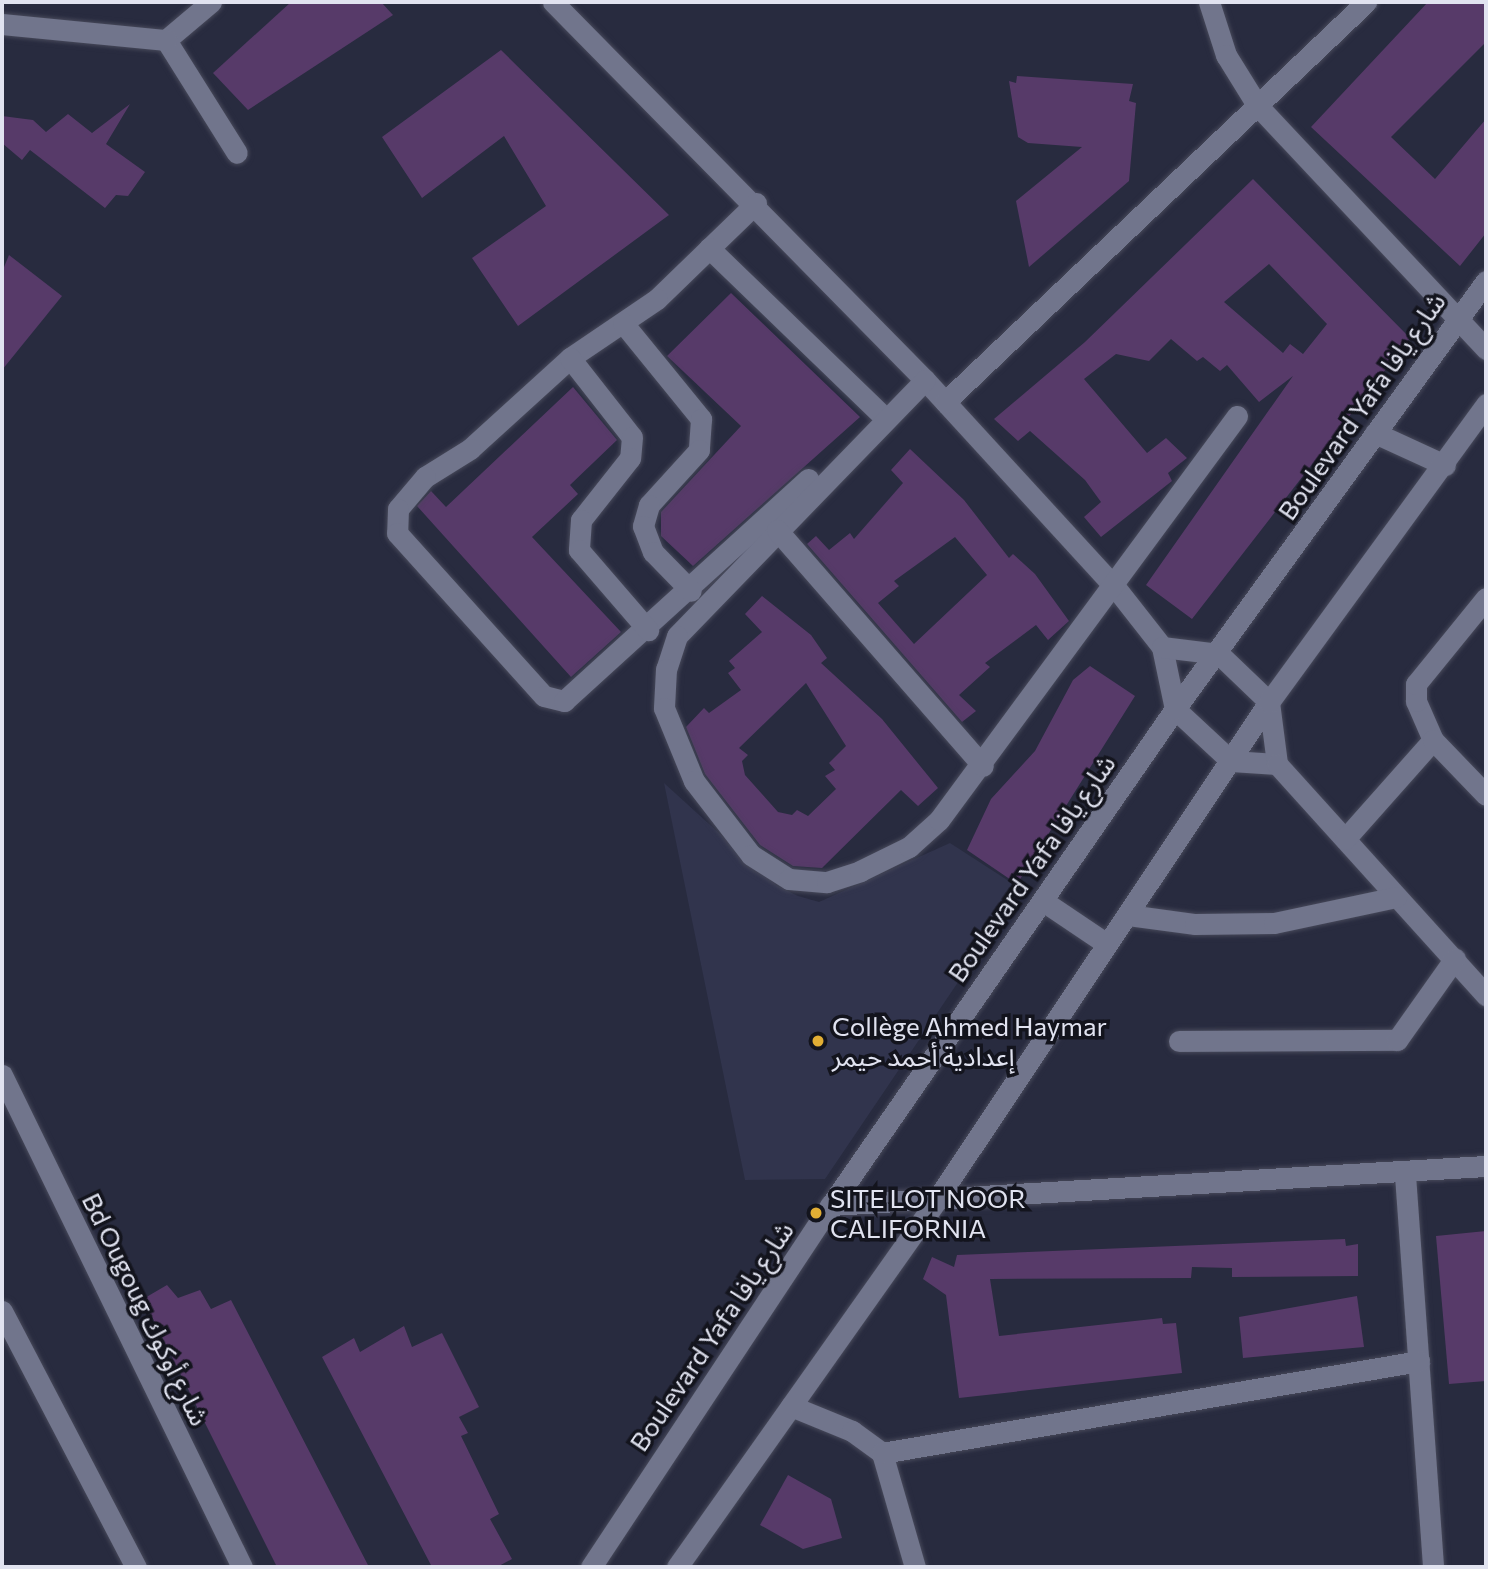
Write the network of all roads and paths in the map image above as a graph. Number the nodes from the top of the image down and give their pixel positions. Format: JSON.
{"nodes":[{"id":1,"x":211,"y":2,"type":"edge"},
{"id":2,"x":553,"y":2,"type":"edge"},
{"id":3,"x":1209,"y":2,"type":"edge"},
{"id":4,"x":1366,"y":2,"type":"edge"},
{"id":5,"x":2,"y":24,"type":"edge"},
{"id":6,"x":166,"y":40,"type":"junction"},
{"id":7,"x":1257,"y":105,"type":"junction"},
{"id":8,"x":237,"y":153,"type":"dead end"},
{"id":9,"x":755,"y":203,"type":"junction"},
{"id":10,"x":709,"y":248,"type":"junction"},
{"id":11,"x":1486,"y":281,"type":"edge"},
{"id":12,"x":1454,"y":320,"type":"junction"},
{"id":13,"x":623,"y":323,"type":"junction"},
{"id":14,"x":1486,"y":349,"type":"edge"},
{"id":15,"x":570,"y":358,"type":"junction"},
{"id":16,"x":922,"y":377,"type":"junction"},
{"id":17,"x":945,"y":402,"type":"junction"},
{"id":18,"x":1486,"y":404,"type":"edge"},
{"id":19,"x":879,"y":412,"type":"junction"},
{"id":20,"x":1237,"y":416,"type":"dead end"},
{"id":21,"x":1375,"y":433,"type":"junction"},
{"id":22,"x":1445,"y":465,"type":"junction"},
{"id":23,"x":777,"y":530,"type":"junction"},
{"id":24,"x":1115,"y":587,"type":"junction"},
{"id":25,"x":691,"y":591,"type":"junction"},
{"id":26,"x":1486,"y":598,"type":"edge"},
{"id":27,"x":648,"y":630,"type":"junction"},
{"id":28,"x":1162,"y":647,"type":"junction"},
{"id":29,"x":1219,"y":654,"type":"junction"},
{"id":30,"x":1269,"y":702,"type":"junction"},
{"id":31,"x":1175,"y":709,"type":"junction"},
{"id":32,"x":1433,"y":740,"type":"junction"},
{"id":33,"x":1231,"y":761,"type":"junction"},
{"id":34,"x":1277,"y":764,"type":"junction"},
{"id":35,"x":983,"y":766,"type":"junction"},
{"id":36,"x":1486,"y":795,"type":"edge"},
{"id":37,"x":1345,"y":839,"type":"junction"},
{"id":38,"x":1396,"y":897,"type":"junction"},
{"id":39,"x":1043,"y":901,"type":"junction"},
{"id":40,"x":1128,"y":915,"type":"junction"},
{"id":41,"x":1107,"y":944,"type":"junction"},
{"id":42,"x":1455,"y":958,"type":"junction"},
{"id":43,"x":1486,"y":996,"type":"edge"},
{"id":44,"x":1179,"y":1041,"type":"dead end"},
{"id":45,"x":2,"y":1075,"type":"edge"},
{"id":46,"x":1486,"y":1166,"type":"edge"},
{"id":47,"x":1405,"y":1175,"type":"junction"},
{"id":48,"x":935,"y":1202,"type":"junction"},
{"id":49,"x":831,"y":1205,"type":"junction"},
{"id":50,"x":2,"y":1311,"type":"edge"},
{"id":51,"x":1419,"y":1360,"type":"junction"},
{"id":52,"x":791,"y":1406,"type":"junction"},
{"id":53,"x":883,"y":1453,"type":"junction"},
{"id":54,"x":136,"y":1567,"type":"edge"},
{"id":55,"x":242,"y":1567,"type":"edge"},
{"id":56,"x":591,"y":1567,"type":"edge"},
{"id":57,"x":677,"y":1567,"type":"edge"},
{"id":58,"x":915,"y":1567,"type":"edge"},
{"id":59,"x":1433,"y":1567,"type":"edge"}],
"edges":[{"from":1,"to":6,"type":"street"},
{"from":2,"to":9,"type":"street"},
{"from":3,"to":7,"type":"street"},
{"from":4,"to":7,"type":"street"},
{"from":5,"to":6,"type":"street"},
{"from":6,"to":8,"type":"street"},
{"from":7,"to":12,"type":"street"},
{"from":7,"to":17,"type":"street"},
{"from":9,"to":10,"type":"street"},
{"from":9,"to":16,"type":"street"},
{"from":10,"to":13,"type":"street"},
{"from":10,"to":19,"type":"street"},
{"from":11,"to":12,"type":"street","name":"Boulevard Yafa شارع يافا"},
{"from":12,"to":14,"type":"street"},
{"from":12,"to":21,"type":"street","name":"Boulevard Yafa شارع يافا"},
{"from":13,"to":15,"type":"street"},
{"from":13,"to":25,"type":"street"},
{"from":15,"to":27,"type":"street"},
{"from":15,"to":27,"type":"street"},
{"from":16,"to":17,"type":"street"},
{"from":16,"to":19,"type":"street"},
{"from":16,"to":23,"type":"street"},
{"from":17,"to":24,"type":"street"},
{"from":18,"to":22,"type":"street"},
{"from":19,"to":25,"type":"street"},
{"from":20,"to":24,"type":"street"},
{"from":21,"to":22,"type":"street"},
{"from":21,"to":29,"type":"street","name":"Boulevard Yafa شارع يافا"},
{"from":22,"to":30,"type":"street"},
{"from":23,"to":35,"type":"street"},
{"from":23,"to":35,"type":"street"},
{"from":24,"to":28,"type":"street"},
{"from":24,"to":35,"type":"street"},
{"from":25,"to":27,"type":"street"},
{"from":26,"to":32,"type":"street"},
{"from":28,"to":29,"type":"street"},
{"from":28,"to":31,"type":"street"},
{"from":29,"to":30,"type":"street"},
{"from":29,"to":31,"type":"street","name":"Boulevard Yafa شارع يافا"},
{"from":30,"to":33,"type":"street"},
{"from":30,"to":34,"type":"street"},
{"from":31,"to":33,"type":"street"},
{"from":31,"to":39,"type":"street","name":"Boulevard Yafa شارع يافا"},
{"from":32,"to":36,"type":"street"},
{"from":32,"to":37,"type":"street"},
{"from":33,"to":34,"type":"street"},
{"from":33,"to":40,"type":"street"},
{"from":34,"to":37,"type":"street"},
{"from":37,"to":38,"type":"street"},
{"from":38,"to":40,"type":"street"},
{"from":38,"to":42,"type":"street"},
{"from":39,"to":41,"type":"street"},
{"from":39,"to":49,"type":"street","name":"Boulevard Yafa شارع يافا"},
{"from":40,"to":41,"type":"street"},
{"from":41,"to":48,"type":"street"},
{"from":42,"to":43,"type":"street"},
{"from":42,"to":44,"type":"street"},
{"from":45,"to":55,"type":"street","name":"Bd Ougoug شارع أوكوك"},
{"from":46,"to":47,"type":"street"},
{"from":47,"to":48,"type":"street"},
{"from":47,"to":51,"type":"street"},
{"from":48,"to":49,"type":"street"},
{"from":48,"to":52,"type":"street"},
{"from":49,"to":56,"type":"street","name":"Boulevard Yafa شارع يافا"},
{"from":50,"to":54,"type":"street"},
{"from":51,"to":53,"type":"street"},
{"from":51,"to":59,"type":"street"},
{"from":52,"to":53,"type":"street"},
{"from":52,"to":57,"type":"street"},
{"from":53,"to":58,"type":"street"}]}
